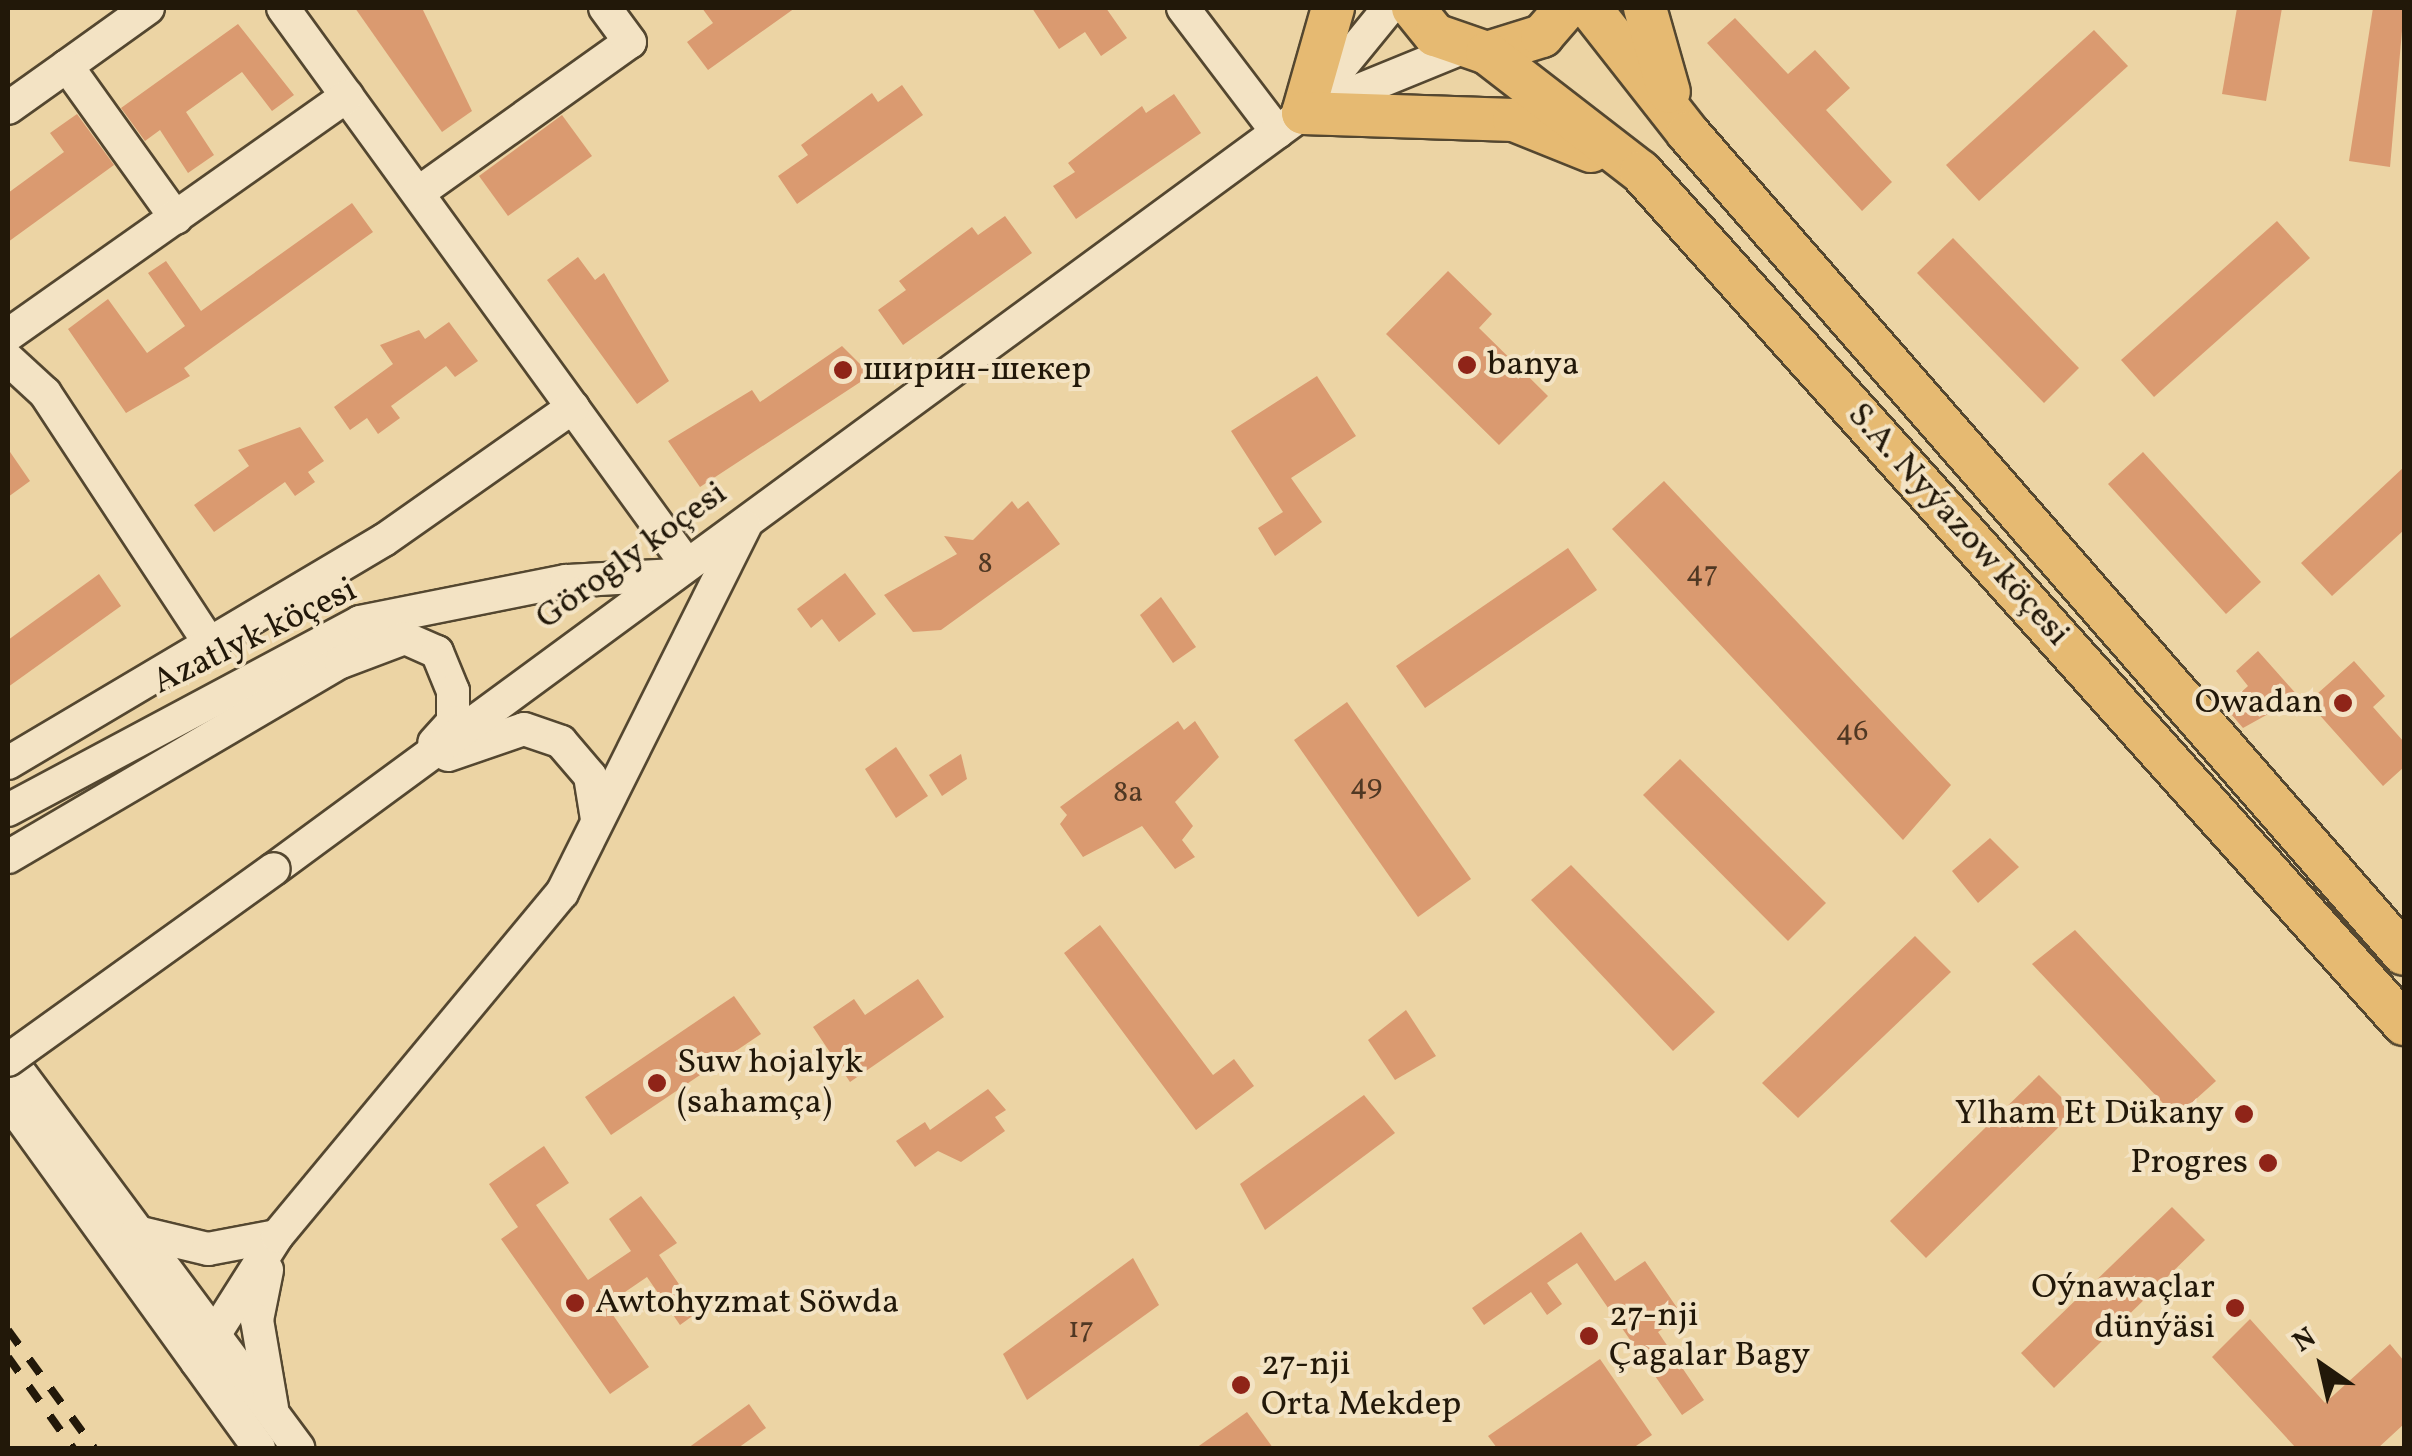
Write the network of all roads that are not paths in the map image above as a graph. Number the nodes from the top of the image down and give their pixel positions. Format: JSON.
{"nodes":[{"id":1,"x":148,"y":8,"type":"edge"},
{"id":2,"x":283,"y":8,"type":"edge"},
{"id":3,"x":605,"y":8,"type":"edge"},
{"id":4,"x":1183,"y":8,"type":"edge"},
{"id":5,"x":1333,"y":8,"type":"edge"},
{"id":6,"x":1389,"y":8,"type":"edge"},
{"id":7,"x":1413,"y":8,"type":"edge"},
{"id":8,"x":1566,"y":8,"type":"edge"},
{"id":9,"x":1590,"y":8,"type":"edge"},
{"id":10,"x":1645,"y":8,"type":"edge"},
{"id":11,"x":1474,"y":51,"type":"junction"},
{"id":12,"x":67,"y":66,"type":"junction"},
{"id":13,"x":347,"y":96,"type":"junction"},
{"id":14,"x":8,"y":108,"type":"edge"},
{"id":15,"x":1290,"y":122,"type":"junction"},
{"id":16,"x":1688,"y":133,"type":"junction"},
{"id":17,"x":1641,"y":172,"type":"junction"},
{"id":18,"x":418,"y":193,"type":"junction"},
{"id":19,"x":176,"y":218,"type":"junction"},
{"id":20,"x":8,"y":335,"type":"edge"},
{"id":21,"x":8,"y":359,"type":"edge"},
{"id":22,"x":574,"y":408,"type":"junction"},
{"id":23,"x":747,"y":522,"type":"junction"},
{"id":24,"x":680,"y":570,"type":"junction"},
{"id":25,"x":208,"y":641,"type":"junction"},
{"id":26,"x":8,"y":763,"type":"edge"},
{"id":27,"x":407,"y":772,"type":"junction"},
{"id":28,"x":8,"y":810,"type":"edge"},
{"id":29,"x":597,"y":819,"type":"junction"},
{"id":30,"x":8,"y":857,"type":"edge"},
{"id":31,"x":2404,"y":954,"type":"edge"},
{"id":32,"x":2404,"y":1024,"type":"edge"},
{"id":33,"x":8,"y":1058,"type":"edge"},
{"id":34,"x":8,"y":1100,"type":"edge"},
{"id":35,"x":137,"y":1232,"type":"junction"},
{"id":36,"x":277,"y":1236,"type":"junction"},
{"id":37,"x":207,"y":1350,"type":"junction"},
{"id":38,"x":272,"y":1413,"type":"junction"},
{"id":39,"x":259,"y":1448,"type":"edge"},
{"id":40,"x":298,"y":1448,"type":"edge"}],
"edges":[{"from":1,"to":12,"type":"street"},
{"from":2,"to":13,"type":"street"},
{"from":3,"to":18,"type":"street"},
{"from":4,"to":15,"type":"street"},
{"from":5,"to":15,"type":"main road"},
{"from":6,"to":15,"type":"street"},
{"from":7,"to":11,"type":"main road","name":"S.A. Nyýazow köçesi"},
{"from":8,"to":11,"type":"main road"},
{"from":9,"to":16,"type":"main road","name":"S.A. Nyýazow köçesi"},
{"from":10,"to":16,"type":"main road"},
{"from":11,"to":15,"type":"street"},
{"from":11,"to":17,"type":"main road","name":"S.A. Nyýazow köçesi"},
{"from":12,"to":14,"type":"street"},
{"from":12,"to":19,"type":"street"},
{"from":13,"to":18,"type":"street"},
{"from":13,"to":19,"type":"street"},
{"from":15,"to":17,"type":"main road"},
{"from":15,"to":23,"type":"street","name":"Görogly koçesi"},
{"from":16,"to":31,"type":"main road","name":"S.A. Nyýazow köçesi"},
{"from":17,"to":32,"type":"main road","name":"S.A. Nyýazow köçesi"},
{"from":18,"to":22,"type":"street"},
{"from":19,"to":20,"type":"street"},
{"from":21,"to":25,"type":"street"},
{"from":22,"to":24,"type":"street"},
{"from":22,"to":25,"type":"street"},
{"from":23,"to":24,"type":"street","name":"Görogly koçesi"},
{"from":23,"to":29,"type":"street"},
{"from":24,"to":27,"type":"street","name":"Görogly koçesi"},
{"from":24,"to":28,"type":"street","name":"Azatlyk köçesi"},
{"from":25,"to":26,"type":"street"},
{"from":27,"to":29,"type":"street"},
{"from":27,"to":30,"type":"street"},
{"from":27,"to":33,"type":"street","name":"Görogly koçesi","bridge":true},
{"from":29,"to":36,"type":"street"},
{"from":33,"to":35,"type":"street"},
{"from":34,"to":37,"type":"street"},
{"from":35,"to":36,"type":"street"},
{"from":35,"to":37,"type":"street"},
{"from":36,"to":37,"type":"street"},
{"from":36,"to":38,"type":"street"},
{"from":37,"to":38,"type":"street"},
{"from":37,"to":39,"type":"street"},
{"from":38,"to":40,"type":"street"}]}
